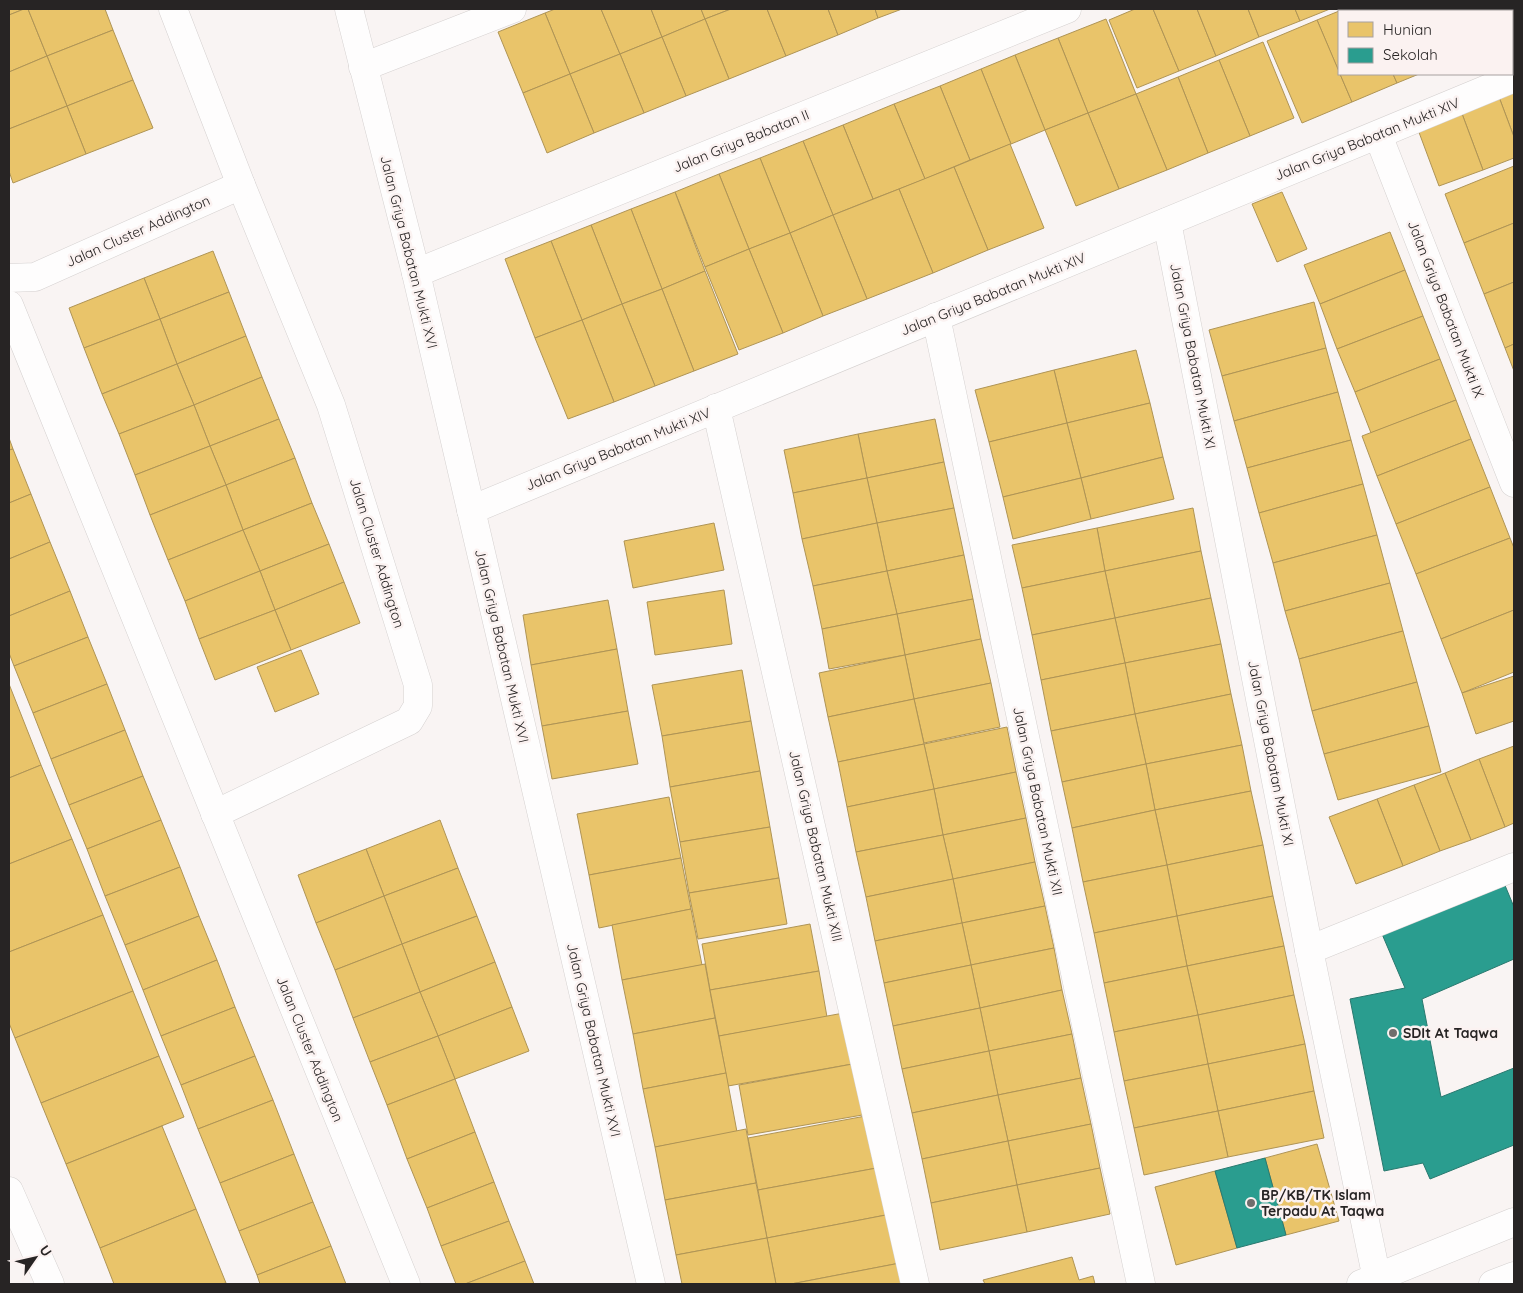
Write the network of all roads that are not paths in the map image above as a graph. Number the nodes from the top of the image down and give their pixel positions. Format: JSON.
{"nodes":[{"id":1,"x":173,"y":9,"type":"edge"},
{"id":2,"x":348,"y":9,"type":"edge"},
{"id":3,"x":512,"y":9,"type":"edge"},
{"id":4,"x":1067,"y":9,"type":"edge"},
{"id":5,"x":362,"y":67,"type":"junction"},
{"id":6,"x":1514,"y":78,"type":"edge"},
{"id":7,"x":1378,"y":134,"type":"junction"},
{"id":8,"x":241,"y":185,"type":"junction"},
{"id":9,"x":1167,"y":222,"type":"junction"},
{"id":10,"x":416,"y":273,"type":"junction"},
{"id":11,"x":36,"y":277,"type":"junction"},
{"id":12,"x":9,"y":278,"type":"edge"},
{"id":13,"x":9,"y":307,"type":"edge"},
{"id":14,"x":936,"y":317,"type":"junction"},
{"id":15,"x":716,"y":408,"type":"junction"},
{"id":16,"x":1514,"y":483,"type":"edge"},
{"id":17,"x":471,"y":510,"type":"junction"},
{"id":18,"x":215,"y":814,"type":"junction"},
{"id":19,"x":1514,"y":867,"type":"edge"},
{"id":20,"x":1309,"y":950,"type":"junction"},
{"id":21,"x":9,"y":1191,"type":"edge"},
{"id":22,"x":1514,"y":1222,"type":"edge"},
{"id":23,"x":1514,"y":1276,"type":"edge"},
{"id":24,"x":1371,"y":1282,"type":"edge"},
{"id":25,"x":50,"y":1284,"type":"edge"},
{"id":26,"x":406,"y":1284,"type":"edge"},
{"id":27,"x":651,"y":1284,"type":"edge"},
{"id":28,"x":914,"y":1284,"type":"edge"},
{"id":29,"x":1141,"y":1284,"type":"edge"},
{"id":30,"x":1493,"y":1284,"type":"edge"}],
"edges":[{"from":1,"to":8,"type":"street","name":"Jalan Cluster Addington"},
{"from":2,"to":5,"type":"street","name":"Jalan Griya Babatan Mukti XVI"},
{"from":3,"to":5,"type":"street"},
{"from":4,"to":10,"type":"street","name":"Jalan Griya Babatan II"},
{"from":5,"to":10,"type":"street","name":"Jalan Griya Babatan Mukti XVI"},
{"from":6,"to":7,"type":"street","name":"Jalan Griya Babatan Mukti XIV"},
{"from":7,"to":9,"type":"street","name":"Jalan Griya Babatan Mukti XIV"},
{"from":7,"to":16,"type":"street","name":"Jalan Griya Babatan Mukti IX"},
{"from":8,"to":11,"type":"street","name":"Jalan Cluster Addington"},
{"from":8,"to":18,"type":"street","name":"Jalan Cluster Addington"},
{"from":9,"to":14,"type":"street","name":"Jalan Griya Babatan Mukti XIV"},
{"from":9,"to":20,"type":"street","name":"Jalan Griya Babatan Mukti XI"},
{"from":10,"to":17,"type":"street","name":"Jalan Griya Babatan Mukti XVI"},
{"from":11,"to":12,"type":"street","name":"Jalan Cluster Addington"},
{"from":11,"to":13,"type":"street","name":"Jalan Cluster Addington"},
{"from":13,"to":18,"type":"street","name":"Jalan Cluster Addington"},
{"from":14,"to":15,"type":"street","name":"Jalan Griya Babatan Mukti XIV"},
{"from":14,"to":29,"type":"street","name":"Jalan Griya Babatan Mukti XII"},
{"from":15,"to":17,"type":"street","name":"Jalan Griya Babatan Mukti XIV"},
{"from":15,"to":28,"type":"street","name":"Jalan Griya Babatan Mukti XIII"},
{"from":17,"to":27,"type":"street","name":"Jalan Griya Babatan Mukti XVI"},
{"from":18,"to":26,"type":"street","name":"Jalan Cluster Addington"},
{"from":19,"to":20,"type":"street"},
{"from":20,"to":24,"type":"street","name":"Jalan Griya Babatan Mukti XI"},
{"from":21,"to":25,"type":"street"},
{"from":22,"to":24,"type":"street"},
{"from":23,"to":30,"type":"street"}]}
